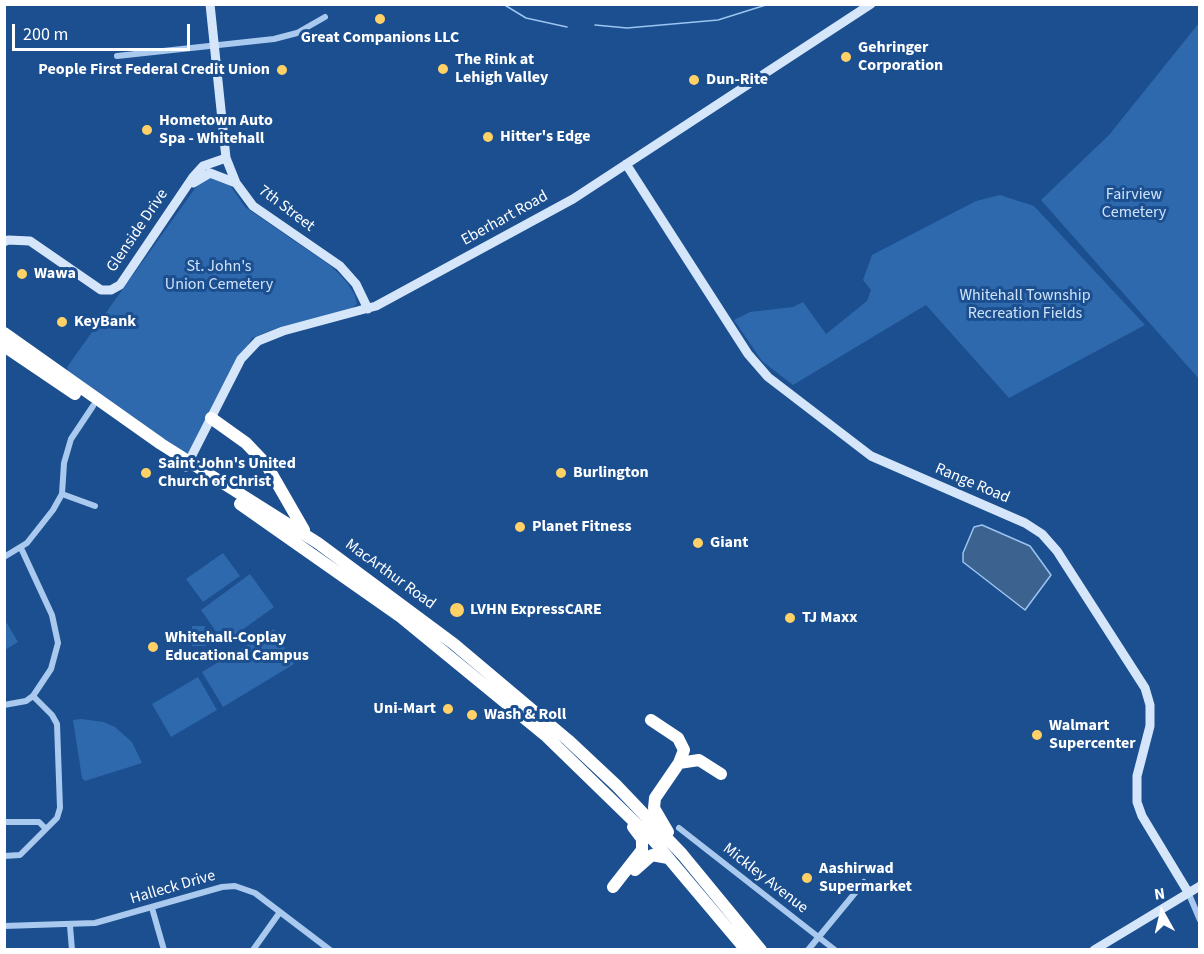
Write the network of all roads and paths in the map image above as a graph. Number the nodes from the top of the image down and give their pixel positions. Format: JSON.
{"nodes":[{"id":1,"x":210,"y":4,"type":"edge"},
{"id":2,"x":871,"y":4,"type":"edge"},
{"id":3,"x":325,"y":17,"type":"dead end"},
{"id":4,"x":215,"y":46,"type":"junction"},
{"id":5,"x":117,"y":56,"type":"dead end"},
{"id":6,"x":226,"y":158,"type":"junction"},
{"id":7,"x":626,"y":164,"type":"junction"},
{"id":8,"x":236,"y":183,"type":"junction"},
{"id":9,"x":186,"y":187,"type":"junction"},
{"id":10,"x":4,"y":242,"type":"edge"},
{"id":11,"x":368,"y":309,"type":"junction"},
{"id":12,"x":4,"y":333,"type":"edge"},
{"id":13,"x":4,"y":346,"type":"edge"},
{"id":14,"x":93,"y":406,"type":"junction"},
{"id":15,"x":211,"y":418,"type":"junction"},
{"id":16,"x":187,"y":465,"type":"junction"},
{"id":17,"x":62,"y":494,"type":"junction"},
{"id":18,"x":95,"y":506,"type":"dead end"},
{"id":19,"x":318,"y":543,"type":"junction"},
{"id":20,"x":21,"y":548,"type":"junction"},
{"id":21,"x":4,"y":557,"type":"edge"},
{"id":22,"x":33,"y":696,"type":"junction"},
{"id":23,"x":4,"y":705,"type":"edge"},
{"id":24,"x":651,"y":720,"type":"dead end"},
{"id":25,"x":680,"y":763,"type":"junction"},
{"id":26,"x":721,"y":774,"type":"dead end"},
{"id":27,"x":617,"y":802,"type":"junction"},
{"id":28,"x":4,"y":822,"type":"edge"},
{"id":29,"x":45,"y":828,"type":"junction"},
{"id":30,"x":679,"y":828,"type":"dead end"},
{"id":31,"x":673,"y":844,"type":"junction"},
{"id":32,"x":4,"y":856,"type":"edge"},
{"id":33,"x":670,"y":859,"type":"junction"},
{"id":34,"x":864,"y":882,"type":"dead end"},
{"id":35,"x":1200,"y":886,"type":"edge"},
{"id":36,"x":1188,"y":892,"type":"junction"},
{"id":37,"x":152,"y":908,"type":"junction"},
{"id":38,"x":280,"y":912,"type":"junction"},
{"id":39,"x":1200,"y":920,"type":"edge"},
{"id":40,"x":4,"y":926,"type":"edge"},
{"id":41,"x":70,"y":926,"type":"junction"},
{"id":42,"x":819,"y":937,"type":"junction"},
{"id":43,"x":1099,"y":948,"type":"edge"},
{"id":44,"x":72,"y":950,"type":"edge"},
{"id":45,"x":164,"y":950,"type":"edge"},
{"id":46,"x":253,"y":950,"type":"edge"},
{"id":47,"x":330,"y":950,"type":"edge"},
{"id":48,"x":746,"y":950,"type":"edge"},
{"id":49,"x":761,"y":950,"type":"edge"},
{"id":50,"x":808,"y":950,"type":"edge"},
{"id":51,"x":835,"y":950,"type":"edge"}],
"edges":[{"from":1,"to":4,"type":"street","name":"7th Street"},
{"from":2,"to":7,"type":"street","name":"Eberhart Road"},
{"from":3,"to":4,"type":"street"},
{"from":4,"to":5,"type":"street"},
{"from":4,"to":6,"type":"street","name":"7th Street"},
{"from":6,"to":8,"type":"street","name":"7th Street"},
{"from":6,"to":9,"type":"street","name":"Glenside Drive"},
{"from":7,"to":11,"type":"street","name":"Eberhart Road"},
{"from":7,"to":36,"type":"street","name":"Range Road"},
{"from":8,"to":9,"type":"street"},
{"from":8,"to":11,"type":"street","name":"7th Street"},
{"from":9,"to":10,"type":"street","name":"Glenside Drive"},
{"from":11,"to":15,"type":"street","name":"Eberhart Road"},
{"from":12,"to":16,"type":"highway","name":"MacArthur Road"},
{"from":13,"to":14,"type":"highway","name":"MacArthur Road"},
{"from":14,"to":16,"type":"highway","name":"MacArthur Road"},
{"from":14,"to":17,"type":"street"},
{"from":15,"to":16,"type":"street","name":"Eberhart Road"},
{"from":15,"to":19,"type":"highway"},
{"from":16,"to":19,"type":"highway","name":"MacArthur Road"},
{"from":16,"to":27,"type":"highway","name":"MacArthur Road"},
{"from":17,"to":18,"type":"street"},
{"from":17,"to":20,"type":"street"},
{"from":19,"to":31,"type":"highway","name":"MacArthur Road"},
{"from":20,"to":21,"type":"street"},
{"from":20,"to":22,"type":"street"},
{"from":22,"to":23,"type":"street"},
{"from":22,"to":29,"type":"street"},
{"from":24,"to":25,"type":"highway"},
{"from":25,"to":26,"type":"highway"},
{"from":25,"to":31,"type":"highway"},
{"from":27,"to":33,"type":"highway","name":"MacArthur Road"},
{"from":27,"to":33,"type":"highway"},
{"from":28,"to":29,"type":"street"},
{"from":29,"to":32,"type":"street"},
{"from":30,"to":42,"type":"street","name":"Mickley Avenue"},
{"from":31,"to":49,"type":"highway","name":"MacArthur Road"},
{"from":33,"to":48,"type":"highway","name":"MacArthur Road"},
{"from":34,"to":42,"type":"street"},
{"from":35,"to":36,"type":"street"},
{"from":36,"to":39,"type":"street"},
{"from":36,"to":43,"type":"street"},
{"from":37,"to":38,"type":"street","name":"Halleck Drive"},
{"from":37,"to":41,"type":"street","name":"Halleck Drive"},
{"from":37,"to":45,"type":"street"},
{"from":38,"to":46,"type":"street"},
{"from":38,"to":47,"type":"street","name":"Halleck Drive"},
{"from":40,"to":41,"type":"street","name":"Halleck Drive"},
{"from":41,"to":44,"type":"street"},
{"from":42,"to":50,"type":"street"},
{"from":42,"to":51,"type":"street","name":"Mickley Avenue"}]}
